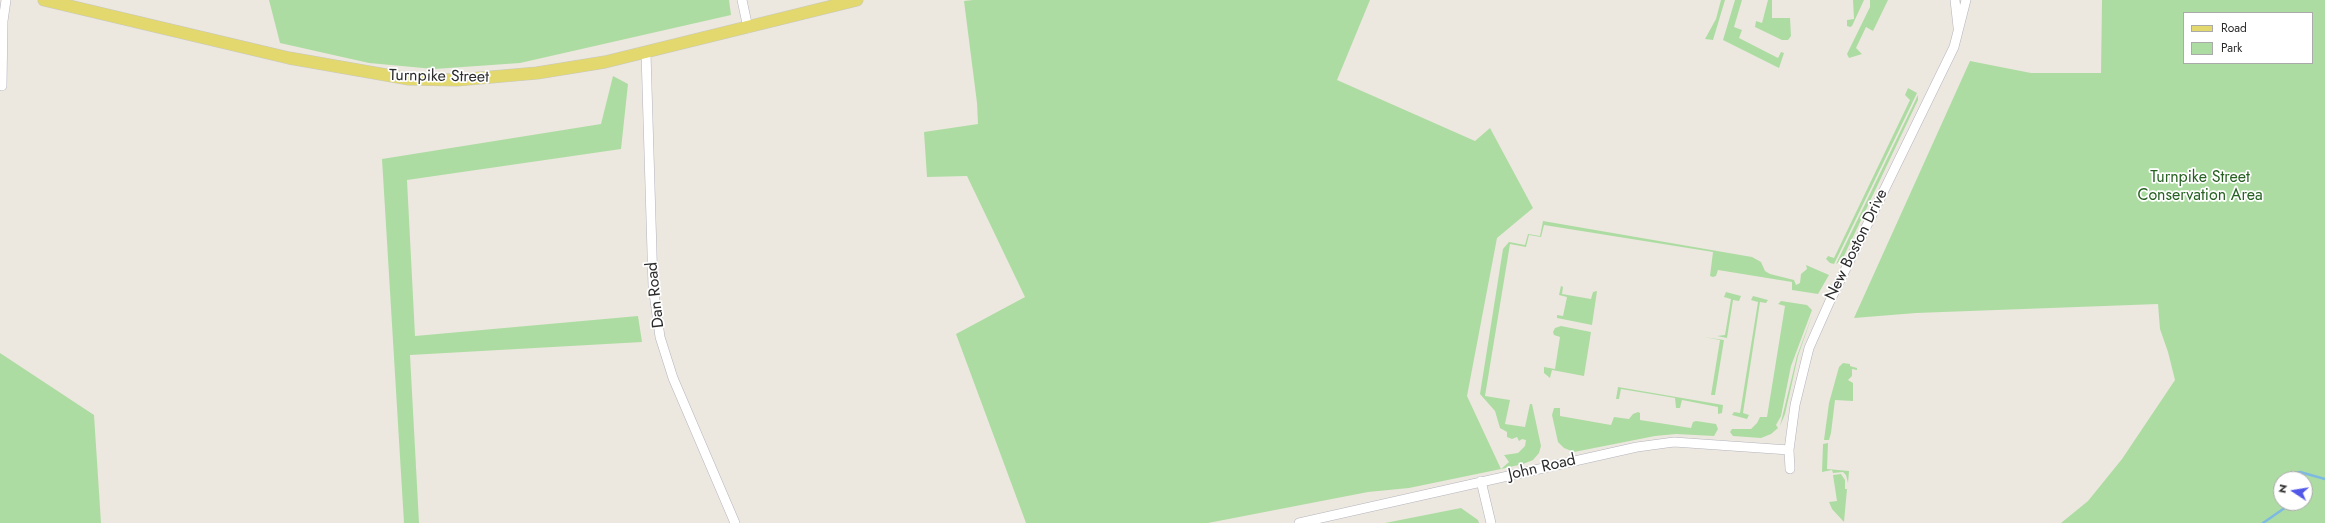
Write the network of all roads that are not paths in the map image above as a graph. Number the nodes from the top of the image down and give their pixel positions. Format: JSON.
{"nodes":[{"id":1,"x":6,"y":0,"type":"edge"},
{"id":2,"x":44,"y":0,"type":"edge"},
{"id":3,"x":742,"y":0,"type":"edge"},
{"id":4,"x":857,"y":0,"type":"edge"},
{"id":5,"x":1955,"y":0,"type":"edge"},
{"id":6,"x":1966,"y":0,"type":"edge"},
{"id":7,"x":748,"y":28,"type":"junction"},
{"id":8,"x":1958,"y":32,"type":"junction"},
{"id":9,"x":646,"y":53,"type":"junction"},
{"id":10,"x":2,"y":86,"type":"dead end"},
{"id":11,"x":1789,"y":450,"type":"junction"},
{"id":12,"x":1790,"y":469,"type":"dead end"},
{"id":13,"x":1481,"y":482,"type":"junction"},
{"id":14,"x":735,"y":523,"type":"edge"},
{"id":15,"x":1298,"y":523,"type":"edge"},
{"id":16,"x":1491,"y":523,"type":"edge"}],
"edges":[{"from":1,"to":10,"type":"street"},
{"from":2,"to":9,"type":"main road","name":"Turnpike Street"},
{"from":3,"to":7,"type":"street"},
{"from":4,"to":7,"type":"main road","name":"Turnpike Street"},
{"from":5,"to":8,"type":"street","name":"New Boston Drive"},
{"from":6,"to":8,"type":"street","name":"New Boston Drive"},
{"from":7,"to":9,"type":"main road","name":"Turnpike Street"},
{"from":8,"to":11,"type":"street","name":"New Boston Drive"},
{"from":9,"to":14,"type":"street","name":"Dan Road"},
{"from":11,"to":12,"type":"street","name":"New Boston Drive"},
{"from":11,"to":13,"type":"street","name":"John Road"},
{"from":13,"to":15,"type":"street","name":"John Road"},
{"from":13,"to":16,"type":"street"}]}
